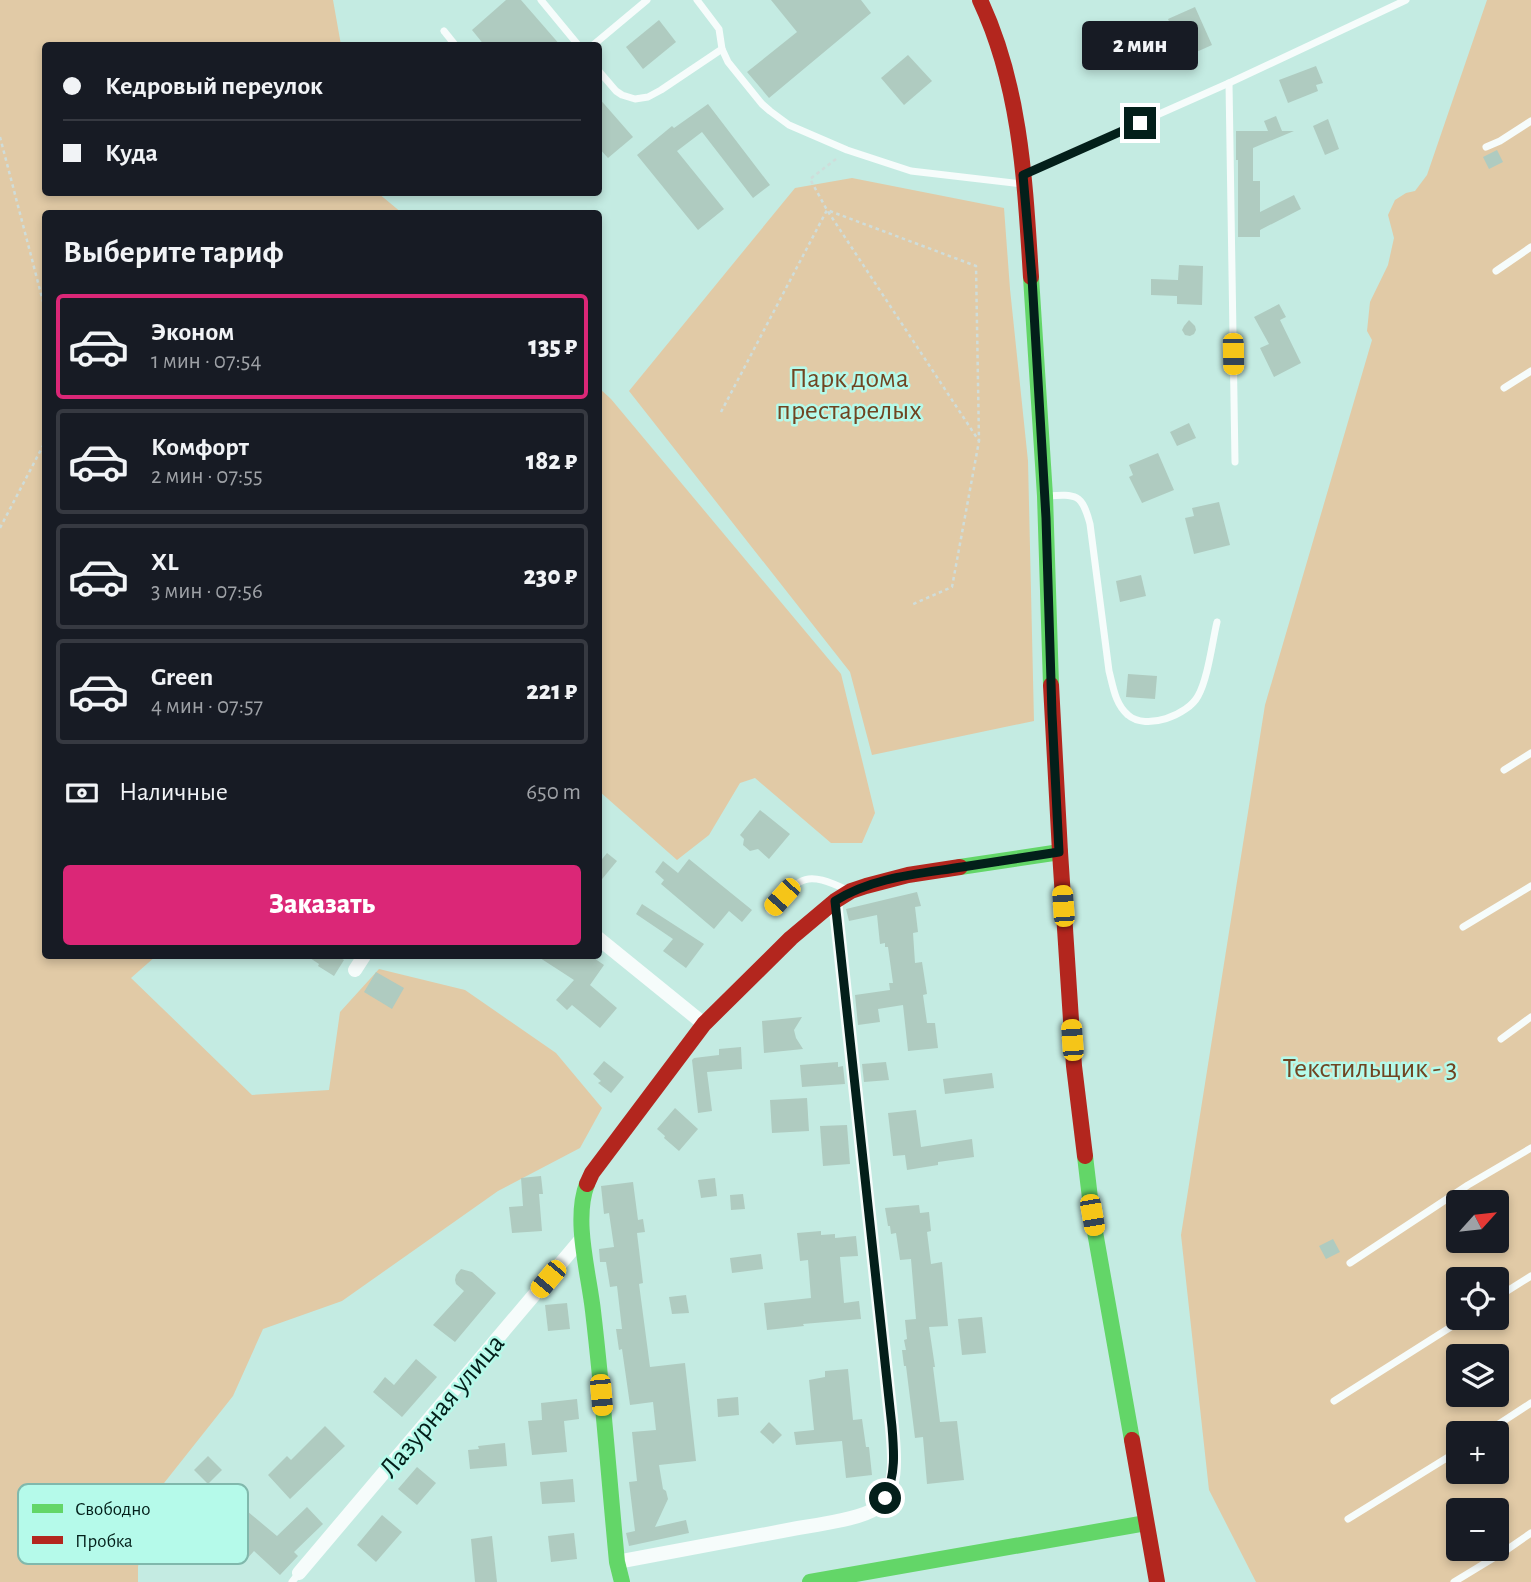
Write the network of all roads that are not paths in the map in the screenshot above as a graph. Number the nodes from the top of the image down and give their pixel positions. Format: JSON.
{"nodes":[{"id":1,"x":541,"y":0,"type":"edge"},
{"id":2,"x":647,"y":0,"type":"edge"},
{"id":3,"x":697,"y":0,"type":"edge"},
{"id":4,"x":980,"y":0,"type":"edge"},
{"id":5,"x":1406,"y":0,"type":"edge"},
{"id":6,"x":444,"y":31,"type":"dead end"},
{"id":7,"x":453,"y":42,"type":"edge"},
{"id":8,"x":576,"y":42,"type":"edge"},
{"id":9,"x":597,"y":42,"type":"edge"},
{"id":10,"x":722,"y":49,"type":"junction"},
{"id":11,"x":602,"y":75,"type":"edge"},
{"id":12,"x":1229,"y":83,"type":"junction"},
{"id":13,"x":1531,"y":121,"type":"edge"},
{"id":14,"x":1486,"y":147,"type":"dead end"},
{"id":15,"x":1023,"y":180,"type":"junction"},
{"id":16,"x":1531,"y":247,"type":"edge"},
{"id":17,"x":1496,"y":271,"type":"dead end"},
{"id":18,"x":1531,"y":371,"type":"edge"},
{"id":19,"x":1504,"y":388,"type":"dead end"},
{"id":20,"x":1235,"y":462,"type":"dead end"},
{"id":21,"x":1045,"y":496,"type":"junction"},
{"id":22,"x":1217,"y":622,"type":"dead end"},
{"id":23,"x":1531,"y":753,"type":"edge"},
{"id":24,"x":1504,"y":770,"type":"dead end"},
{"id":25,"x":1059,"y":852,"type":"junction"},
{"id":26,"x":1531,"y":886,"type":"edge"},
{"id":27,"x":851,"y":891,"type":"junction"},
{"id":28,"x":835,"y":901,"type":"junction"},
{"id":29,"x":770,"y":911,"type":"dead end"},
{"id":30,"x":1463,"y":927,"type":"dead end"},
{"id":31,"x":602,"y":941,"type":"edge"},
{"id":32,"x":362,"y":959,"type":"edge"},
{"id":33,"x":355,"y":970,"type":"dead end"},
{"id":34,"x":1531,"y":1017,"type":"edge"},
{"id":35,"x":704,"y":1024,"type":"junction"},
{"id":36,"x":1501,"y":1039,"type":"dead end"},
{"id":37,"x":1531,"y":1148,"type":"edge"},
{"id":38,"x":583,"y":1237,"type":"junction"},
{"id":39,"x":1350,"y":1263,"type":"dead end"},
{"id":40,"x":1531,"y":1276,"type":"edge"},
{"id":41,"x":1509,"y":1290,"type":"edge"},
{"id":42,"x":1446,"y":1330,"type":"edge"},
{"id":43,"x":1334,"y":1401,"type":"dead end"},
{"id":44,"x":1531,"y":1403,"type":"edge"},
{"id":45,"x":1503,"y":1421,"type":"edge"},
{"id":46,"x":1446,"y":1458,"type":"edge"},
{"id":47,"x":1349,"y":1519,"type":"dead end"},
{"id":48,"x":1146,"y":1523,"type":"junction"},
{"id":49,"x":1531,"y":1533,"type":"edge"},
{"id":50,"x":617,"y":1562,"type":"junction"},
{"id":51,"x":296,"y":1578,"type":"edge"},
{"id":52,"x":622,"y":1582,"type":"edge"},
{"id":53,"x":810,"y":1582,"type":"edge"},
{"id":54,"x":1157,"y":1582,"type":"edge"},
{"id":55,"x":1454,"y":1582,"type":"edge"}],
"edges":[{"from":1,"to":8,"type":"lane"},
{"from":2,"to":9,"type":"lane"},
{"from":3,"to":10,"type":"lane"},
{"from":4,"to":15,"type":"main road"},
{"from":5,"to":12,"type":"lane"},
{"from":6,"to":7,"type":"lane"},
{"from":10,"to":11,"type":"lane"},
{"from":10,"to":15,"type":"lane"},
{"from":12,"to":15,"type":"lane"},
{"from":12,"to":20,"type":"lane"},
{"from":13,"to":14,"type":"lane"},
{"from":15,"to":21,"type":"main road"},
{"from":16,"to":17,"type":"lane"},
{"from":18,"to":19,"type":"lane"},
{"from":21,"to":22,"type":"lane"},
{"from":21,"to":25,"type":"main road"},
{"from":23,"to":24,"type":"lane"},
{"from":25,"to":27,"type":"main road"},
{"from":25,"to":48,"type":"main road"},
{"from":26,"to":30,"type":"lane"},
{"from":27,"to":28,"type":"main road"},
{"from":27,"to":29,"type":"lane"},
{"from":28,"to":35,"type":"main road"},
{"from":28,"to":50,"type":"street"},
{"from":31,"to":35,"type":"street"},
{"from":32,"to":33,"type":"street"},
{"from":34,"to":36,"type":"lane"},
{"from":35,"to":38,"type":"main road"},
{"from":37,"to":39,"type":"lane"},
{"from":38,"to":50,"type":"main road"},
{"from":38,"to":51,"type":"street","name":"Лазурная улица"},
{"from":40,"to":41,"type":"lane"},
{"from":42,"to":43,"type":"lane"},
{"from":44,"to":45,"type":"lane"},
{"from":46,"to":47,"type":"lane"},
{"from":48,"to":53,"type":"main road"},
{"from":48,"to":54,"type":"main road"},
{"from":49,"to":55,"type":"lane"},
{"from":50,"to":52,"type":"main road"}]}
